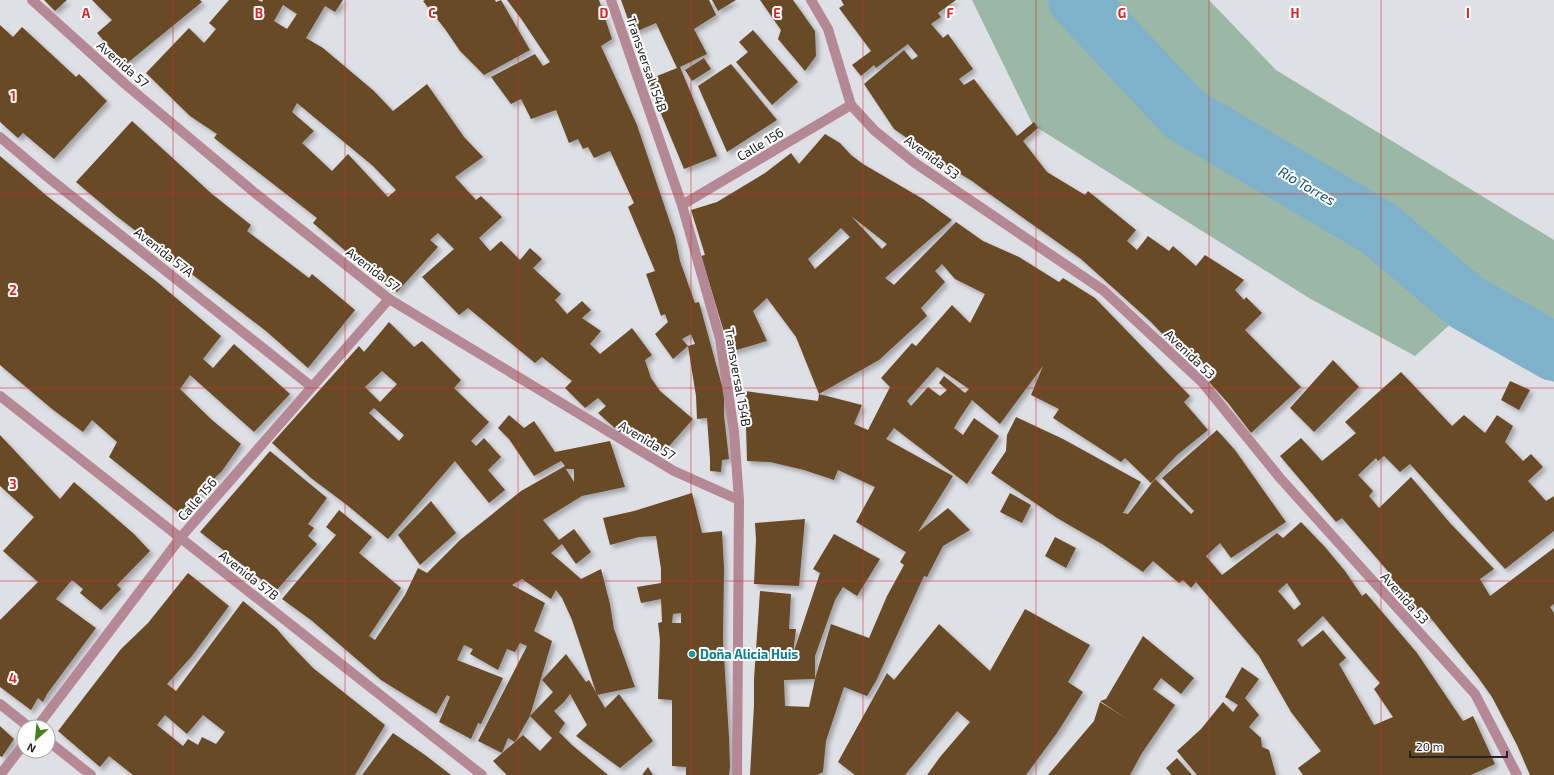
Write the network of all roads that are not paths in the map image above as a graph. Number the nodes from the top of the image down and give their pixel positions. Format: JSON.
{"nodes":[{"id":1,"x":32,"y":0,"type":"edge"},
{"id":2,"x":611,"y":0,"type":"edge"},
{"id":3,"x":811,"y":0,"type":"edge"},
{"id":4,"x":851,"y":105,"type":"junction"},
{"id":5,"x":0,"y":137,"type":"edge"},
{"id":6,"x":682,"y":205,"type":"junction"},
{"id":7,"x":389,"y":299,"type":"junction"},
{"id":8,"x":312,"y":387,"type":"junction"},
{"id":9,"x":0,"y":396,"type":"edge"},
{"id":10,"x":739,"y":500,"type":"junction"},
{"id":11,"x":181,"y":537,"type":"junction"},
{"id":12,"x":0,"y":704,"type":"edge"},
{"id":13,"x":19,"y":719,"type":"edge"},
{"id":14,"x":43,"y":719,"type":"edge"},
{"id":15,"x":56,"y":747,"type":"edge"},
{"id":16,"x":16,"y":754,"type":"edge"},
{"id":17,"x":0,"y":775,"type":"edge"},
{"id":18,"x":91,"y":775,"type":"edge"},
{"id":19,"x":482,"y":775,"type":"edge"},
{"id":20,"x":737,"y":775,"type":"edge"},
{"id":21,"x":1517,"y":775,"type":"edge"}],
"edges":[{"from":1,"to":7,"type":"lane","name":"Avenida 57"},
{"from":2,"to":6,"type":"lane","name":"Transversal 154B"},
{"from":3,"to":4,"type":"lane","name":"Avenida 53"},
{"from":4,"to":6,"type":"lane","name":"Calle 156"},
{"from":4,"to":21,"type":"lane","name":"Avenida 53"},
{"from":5,"to":8,"type":"lane","name":"Avenida 57A"},
{"from":6,"to":10,"type":"lane","name":"Transversal 154B"},
{"from":7,"to":8,"type":"lane","name":"Calle 156"},
{"from":7,"to":10,"type":"lane","name":"Avenida 57"},
{"from":8,"to":11,"type":"lane","name":"Calle 156"},
{"from":9,"to":11,"type":"lane","name":"Avenida 57B"},
{"from":10,"to":20,"type":"lane","name":"Transversal 154B"},
{"from":11,"to":14,"type":"lane","name":"Calle 156"},
{"from":11,"to":19,"type":"lane","name":"Avenida 57B"},
{"from":12,"to":13,"type":"lane"},
{"from":15,"to":18,"type":"lane"},
{"from":16,"to":17,"type":"lane"}]}
